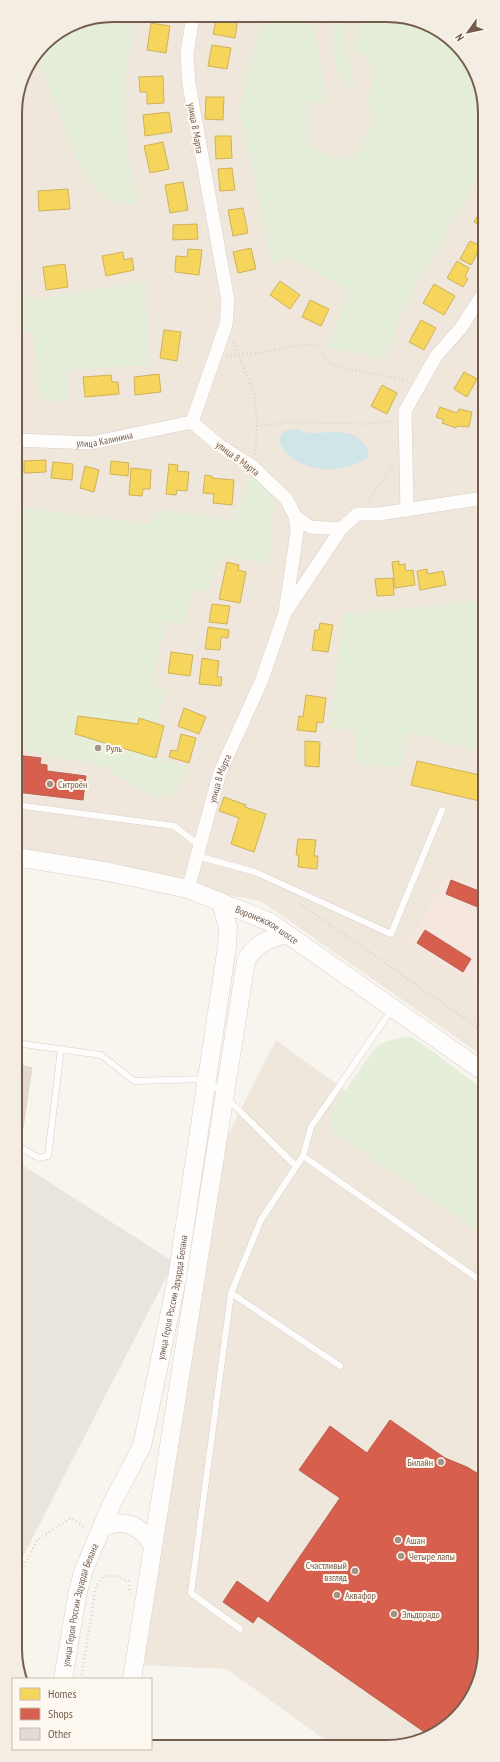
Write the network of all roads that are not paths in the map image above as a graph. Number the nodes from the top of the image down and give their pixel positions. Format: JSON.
{"nodes":[{"id":1,"x":192,"y":22,"type":"edge"},
{"id":2,"x":478,"y":302,"type":"edge"},
{"id":3,"x":192,"y":422,"type":"junction"},
{"id":4,"x":22,"y":440,"type":"edge"},
{"id":5,"x":478,"y":499,"type":"edge"},
{"id":6,"x":407,"y":510,"type":"junction"},
{"id":7,"x":295,"y":516,"type":"junction"},
{"id":8,"x":341,"y":529,"type":"junction"},
{"id":9,"x":285,"y":613,"type":"junction"},
{"id":10,"x":22,"y":806,"type":"edge"},
{"id":11,"x":442,"y":810,"type":"dead end"},
{"id":12,"x":198,"y":851,"type":"junction"},
{"id":13,"x":22,"y":858,"type":"edge"},
{"id":14,"x":188,"y":888,"type":"junction"},
{"id":15,"x":221,"y":902,"type":"junction"},
{"id":16,"x":286,"y":934,"type":"junction"},
{"id":17,"x":393,"y":1007,"type":"junction"},
{"id":18,"x":22,"y":1044,"type":"edge"},
{"id":19,"x":61,"y":1049,"type":"junction"},
{"id":20,"x":478,"y":1068,"type":"edge"},
{"id":21,"x":207,"y":1079,"type":"junction"},
{"id":22,"x":225,"y":1097,"type":"junction"},
{"id":23,"x":22,"y":1148,"type":"edge"},
{"id":24,"x":303,"y":1156,"type":"junction"},
{"id":25,"x":296,"y":1166,"type":"junction"},
{"id":26,"x":478,"y":1279,"type":"edge"},
{"id":27,"x":231,"y":1293,"type":"junction"},
{"id":28,"x":340,"y":1366,"type":"dead end"},
{"id":29,"x":100,"y":1531,"type":"junction"},
{"id":30,"x":153,"y":1546,"type":"junction"},
{"id":31,"x":240,"y":1629,"type":"dead end"},
{"id":32,"x":63,"y":1678,"type":"edge"},
{"id":33,"x":132,"y":1678,"type":"edge"}],
"edges":[{"from":1,"to":3,"type":"street","name":"улица 8 Марта"},
{"from":2,"to":6,"type":"street"},
{"from":3,"to":4,"type":"street","name":"улица Калинина"},
{"from":3,"to":7,"type":"street","name":"улица 8 Марта"},
{"from":5,"to":6,"type":"street"},
{"from":6,"to":8,"type":"street"},
{"from":7,"to":8,"type":"street"},
{"from":7,"to":9,"type":"street","name":"улица 8 Марта"},
{"from":8,"to":9,"type":"street"},
{"from":9,"to":12,"type":"street","name":"улица 8 Марта"},
{"from":10,"to":12,"type":"lane"},
{"from":11,"to":12,"type":"lane"},
{"from":12,"to":14,"type":"street","name":"улица 8 Марта"},
{"from":13,"to":14,"type":"street","name":"Воронежское шоссе"},
{"from":14,"to":15,"type":"street","name":"Воронежское шоссе"},
{"from":15,"to":16,"type":"street","name":"Воронежское шоссе"},
{"from":15,"to":21,"type":"street","name":"улица Героя России Эдуарда Белана"},
{"from":16,"to":17,"type":"street","name":"Воронежское шоссе"},
{"from":16,"to":22,"type":"street","name":"улица Героя России Эдуарда Белана"},
{"from":17,"to":20,"type":"street","name":"Воронежское шоссе"},
{"from":17,"to":24,"type":"lane"},
{"from":18,"to":19,"type":"lane"},
{"from":19,"to":21,"type":"lane"},
{"from":19,"to":23,"type":"lane"},
{"from":21,"to":22,"type":"lane"},
{"from":21,"to":29,"type":"street","name":"улица Героя России Эдуарда Белана"},
{"from":22,"to":25,"type":"lane"},
{"from":22,"to":30,"type":"street","name":"улица Героя России Эдуарда Белана"},
{"from":24,"to":25,"type":"lane"},
{"from":24,"to":26,"type":"lane"},
{"from":25,"to":27,"type":"lane"},
{"from":27,"to":28,"type":"lane"},
{"from":27,"to":31,"type":"lane"},
{"from":29,"to":30,"type":"street"},
{"from":29,"to":32,"type":"street","name":"улица Героя России Эдуарда Белана"},
{"from":30,"to":33,"type":"street","name":"улица Героя России Эдуарда Белана"}]}
